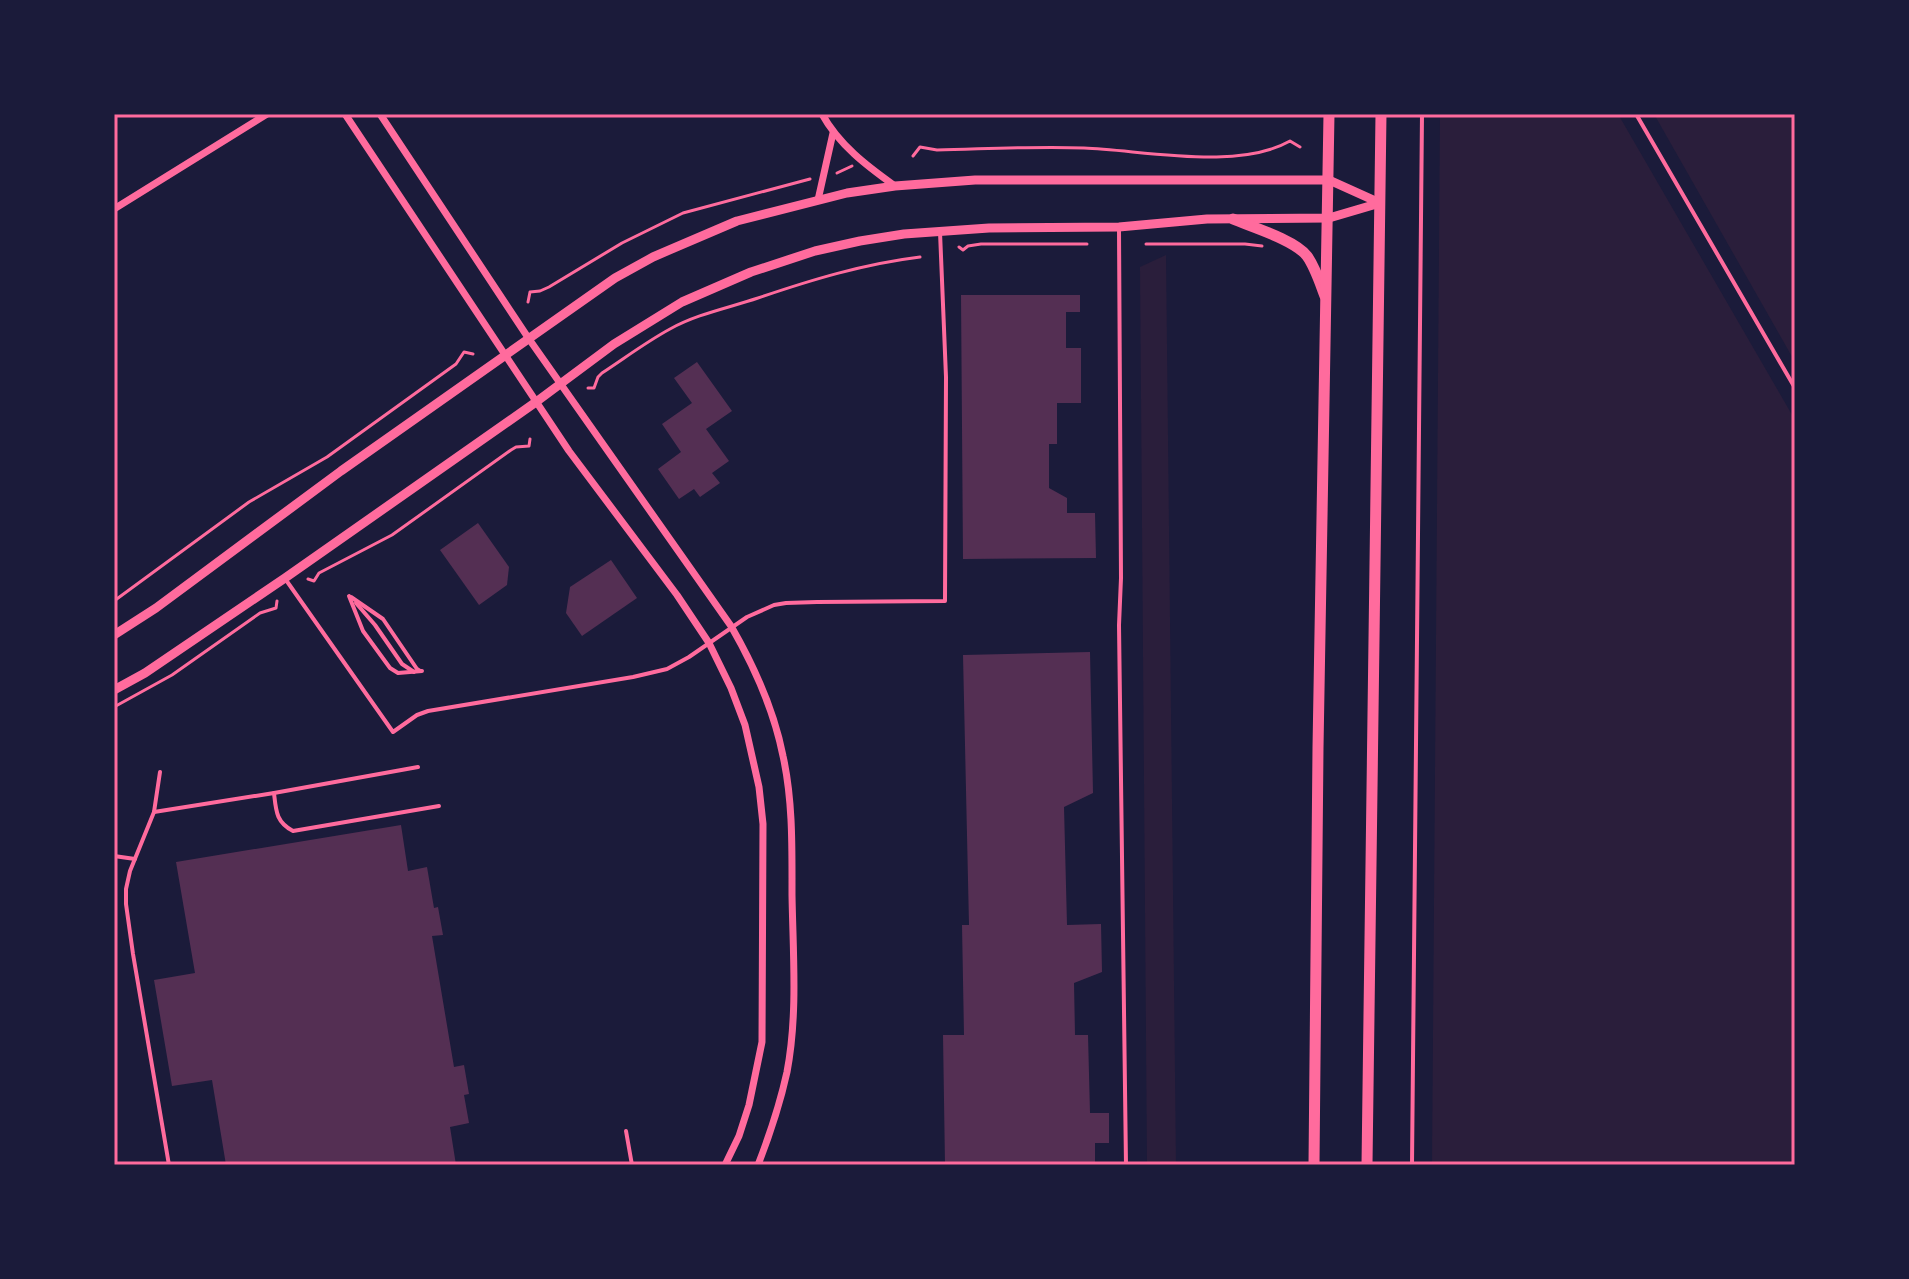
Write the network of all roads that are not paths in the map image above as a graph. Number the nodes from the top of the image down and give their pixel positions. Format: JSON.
{"nodes":[{"id":1,"x":267,"y":114,"type":"edge"},
{"id":2,"x":345,"y":114,"type":"edge"},
{"id":3,"x":380,"y":114,"type":"edge"},
{"id":4,"x":822,"y":114,"type":"edge"},
{"id":5,"x":1329,"y":114,"type":"edge"},
{"id":6,"x":1381,"y":114,"type":"edge"},
{"id":7,"x":1422,"y":114,"type":"edge"},
{"id":8,"x":1636,"y":114,"type":"edge"},
{"id":9,"x":833,"y":133,"type":"junction"},
{"id":10,"x":1329,"y":180,"type":"junction"},
{"id":11,"x":895,"y":186,"type":"junction"},
{"id":12,"x":818,"y":200,"type":"junction"},
{"id":13,"x":1380,"y":203,"type":"junction"},
{"id":14,"x":114,"y":209,"type":"edge"},
{"id":15,"x":1329,"y":218,"type":"junction"},
{"id":16,"x":1233,"y":219,"type":"junction"},
{"id":17,"x":1119,"y":227,"type":"junction"},
{"id":18,"x":940,"y":230,"type":"junction"},
{"id":19,"x":1327,"y":302,"type":"junction"},
{"id":20,"x":529,"y":339,"type":"junction"},
{"id":21,"x":505,"y":356,"type":"junction"},
{"id":22,"x":561,"y":383,"type":"junction"},
{"id":23,"x":1795,"y":388,"type":"edge"},
{"id":24,"x":536,"y":402,"type":"junction"},
{"id":25,"x":285,"y":578,"type":"junction"},
{"id":26,"x":349,"y":596,"type":"junction"},
{"id":27,"x":731,"y":626,"type":"junction"},
{"id":28,"x":114,"y":635,"type":"edge"},
{"id":29,"x":709,"y":643,"type":"junction"},
{"id":30,"x":418,"y":672,"type":"junction"},
{"id":31,"x":114,"y":690,"type":"edge"},
{"id":32,"x":418,"y":767,"type":"dead end"},
{"id":33,"x":160,"y":772,"type":"dead end"},
{"id":34,"x":274,"y":793,"type":"junction"},
{"id":35,"x":439,"y":806,"type":"dead end"},
{"id":36,"x":154,"y":812,"type":"junction"},
{"id":37,"x":114,"y":856,"type":"edge"},
{"id":38,"x":135,"y":859,"type":"junction"},
{"id":39,"x":626,"y":1131,"type":"dead end"},
{"id":40,"x":169,"y":1165,"type":"edge"},
{"id":41,"x":632,"y":1165,"type":"edge"},
{"id":42,"x":725,"y":1165,"type":"edge"},
{"id":43,"x":758,"y":1165,"type":"edge"},
{"id":44,"x":1126,"y":1165,"type":"edge"},
{"id":45,"x":1314,"y":1165,"type":"edge"},
{"id":46,"x":1367,"y":1165,"type":"edge"},
{"id":47,"x":1412,"y":1165,"type":"edge"}],
"edges":[{"from":1,"to":14,"type":"street"},
{"from":2,"to":21,"type":"street"},
{"from":3,"to":20,"type":"street"},
{"from":4,"to":9,"type":"street"},
{"from":5,"to":10,"type":"main road"},
{"from":6,"to":13,"type":"main road"},
{"from":7,"to":47,"type":"lane"},
{"from":8,"to":23,"type":"lane"},
{"from":9,"to":11,"type":"street"},
{"from":9,"to":12,"type":"street"},
{"from":10,"to":11,"type":"street"},
{"from":10,"to":13,"type":"street"},
{"from":10,"to":15,"type":"main road"},
{"from":11,"to":12,"type":"street"},
{"from":12,"to":20,"type":"street"},
{"from":13,"to":15,"type":"street"},
{"from":13,"to":46,"type":"main road"},
{"from":15,"to":16,"type":"street"},
{"from":15,"to":19,"type":"main road"},
{"from":16,"to":17,"type":"street"},
{"from":16,"to":19,"type":"main road"},
{"from":17,"to":18,"type":"street"},
{"from":17,"to":44,"type":"lane"},
{"from":18,"to":22,"type":"street"},
{"from":18,"to":27,"type":"lane"},
{"from":19,"to":45,"type":"main road"},
{"from":20,"to":21,"type":"street"},
{"from":20,"to":22,"type":"street"},
{"from":21,"to":24,"type":"street"},
{"from":21,"to":28,"type":"street"},
{"from":22,"to":24,"type":"street"},
{"from":22,"to":27,"type":"street"},
{"from":24,"to":25,"type":"street"},
{"from":24,"to":29,"type":"street"},
{"from":25,"to":29,"type":"lane"},
{"from":25,"to":31,"type":"street"},
{"from":26,"to":30,"type":"lane"},
{"from":26,"to":30,"type":"lane"},
{"from":26,"to":30,"type":"lane"},
{"from":27,"to":29,"type":"lane"},
{"from":27,"to":43,"type":"street"},
{"from":29,"to":42,"type":"street"},
{"from":32,"to":34,"type":"lane"},
{"from":33,"to":36,"type":"lane"},
{"from":34,"to":35,"type":"lane"},
{"from":34,"to":36,"type":"lane"},
{"from":36,"to":38,"type":"lane"},
{"from":37,"to":38,"type":"lane"},
{"from":38,"to":40,"type":"lane"},
{"from":39,"to":41,"type":"lane"}]}
